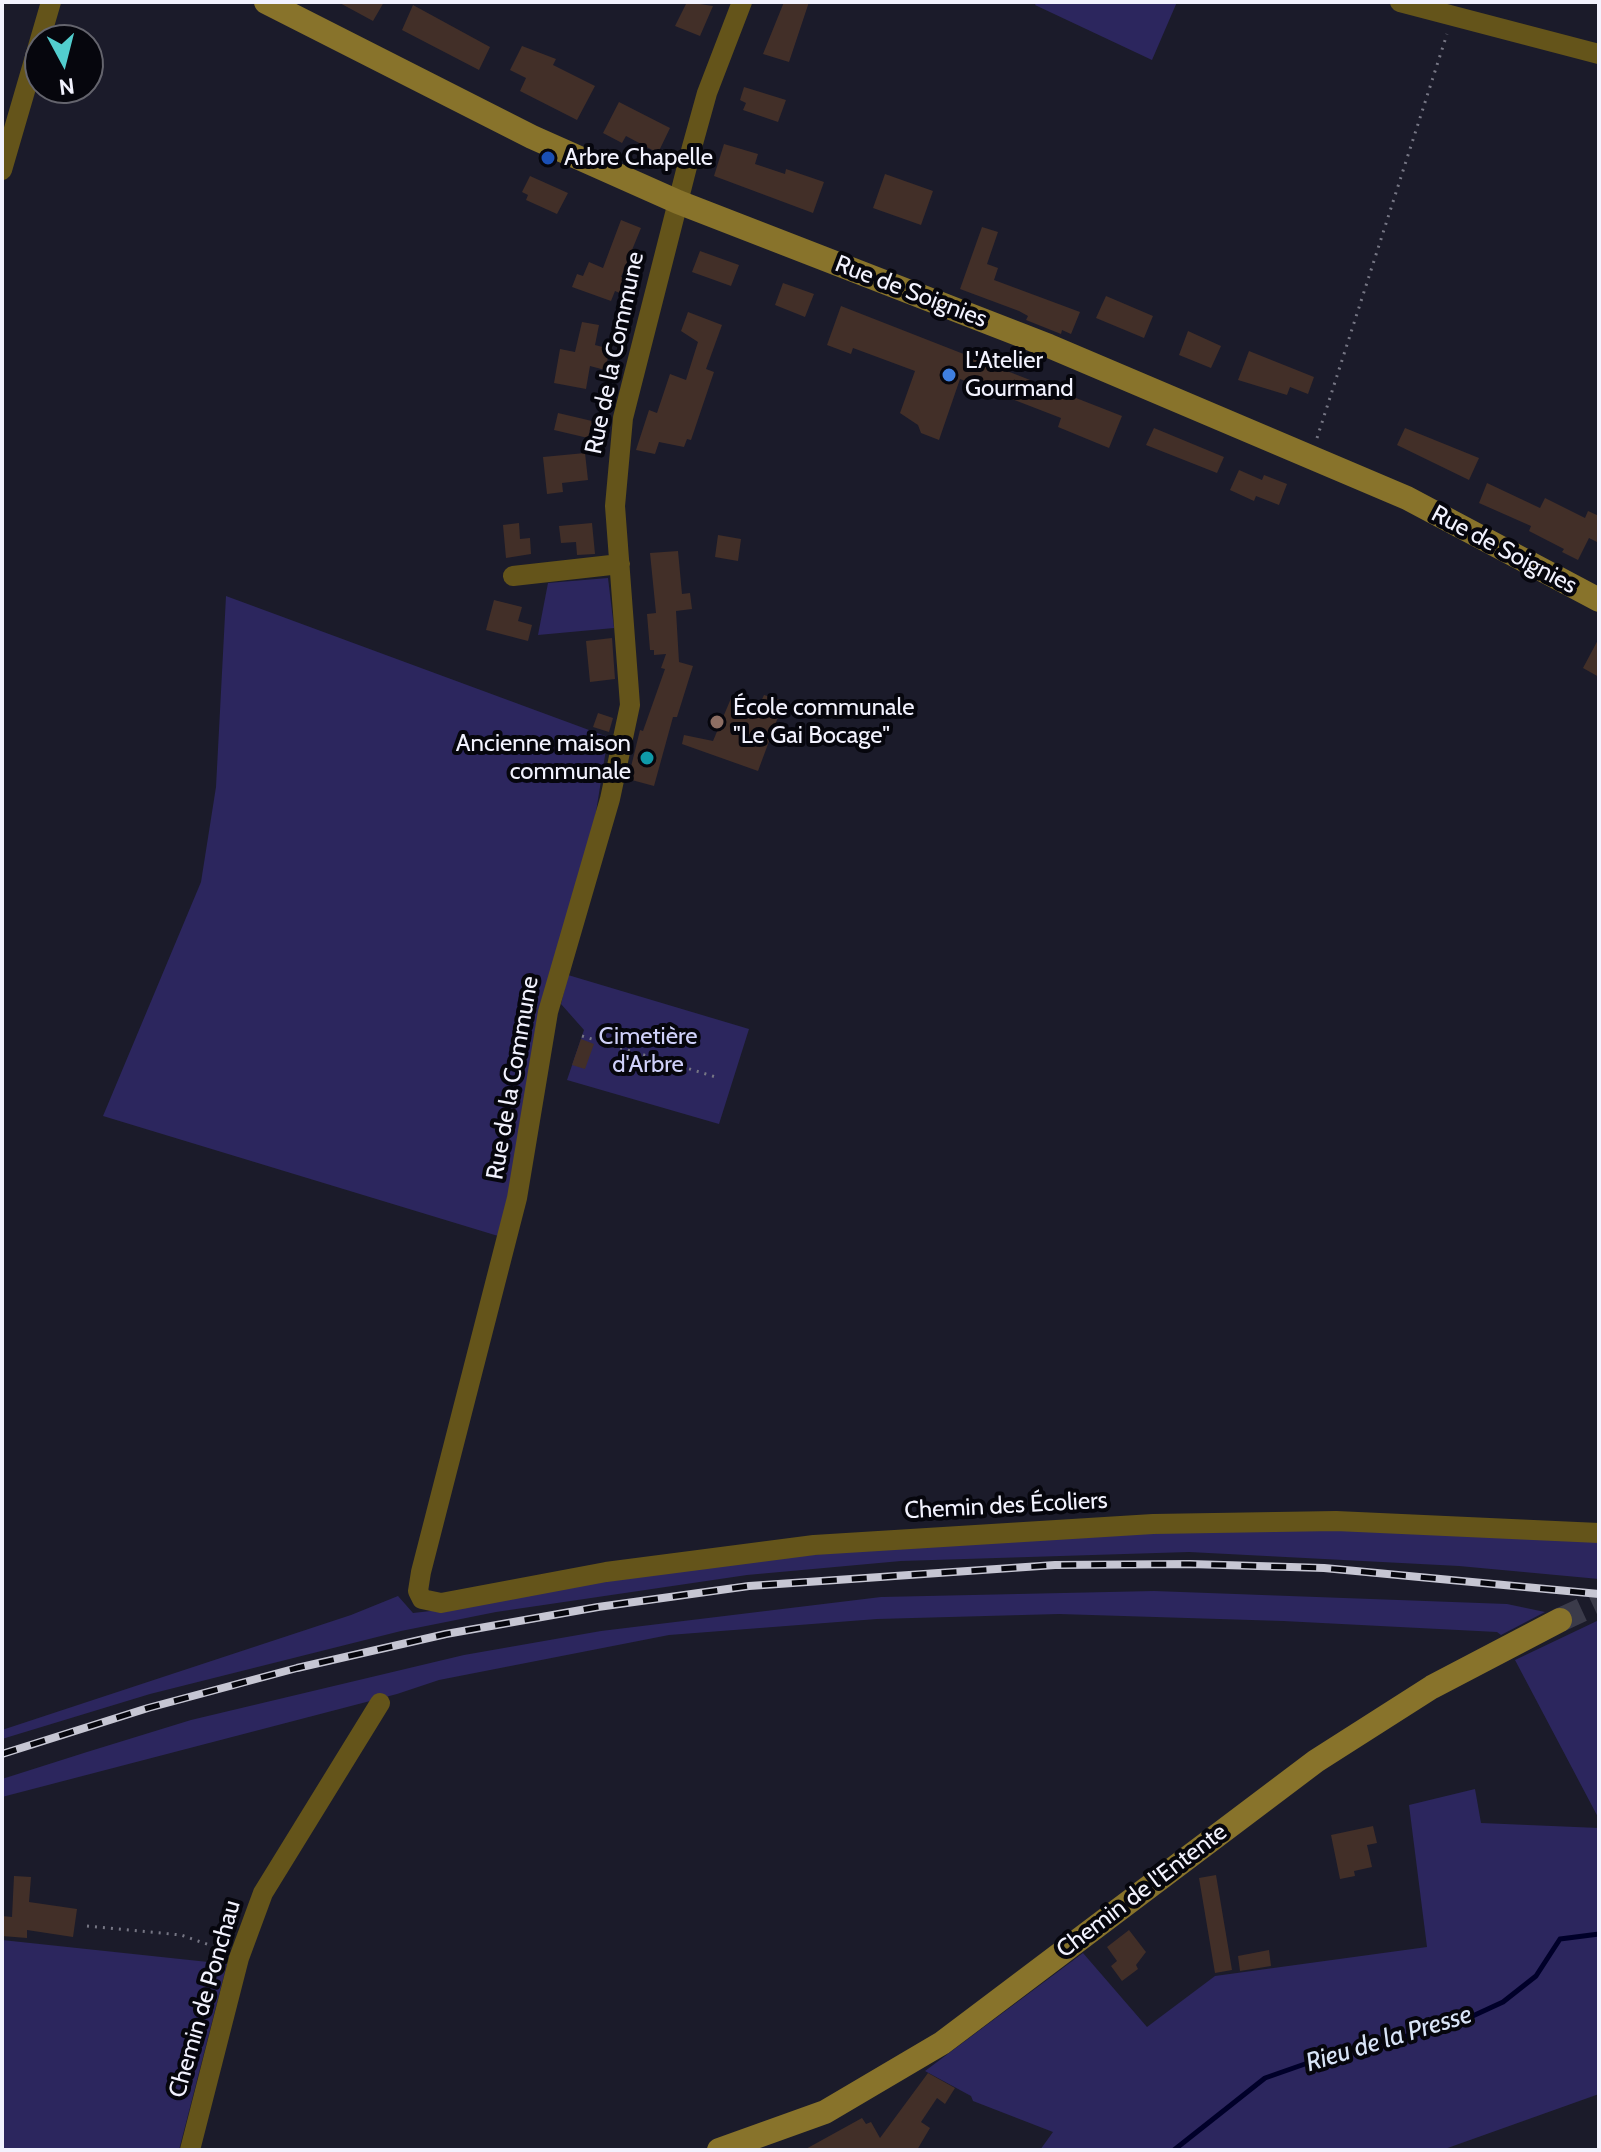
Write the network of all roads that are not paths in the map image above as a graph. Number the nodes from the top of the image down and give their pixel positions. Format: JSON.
{"nodes":[{"id":1,"x":51,"y":2,"type":"edge"},
{"id":2,"x":266,"y":2,"type":"edge"},
{"id":3,"x":742,"y":2,"type":"edge"},
{"id":4,"x":1400,"y":2,"type":"edge"},
{"id":5,"x":1599,"y":54,"type":"edge"},
{"id":6,"x":2,"y":170,"type":"edge"},
{"id":7,"x":678,"y":202,"type":"junction"},
{"id":8,"x":620,"y":564,"type":"junction"},
{"id":9,"x":513,"y":576,"type":"dead end"},
{"id":10,"x":1599,"y":600,"type":"edge"},
{"id":11,"x":1599,"y":1533,"type":"edge"},
{"id":12,"x":422,"y":1599,"type":"joint"},
{"id":13,"x":1560,"y":1620,"type":"tunnel mouth"},
{"id":14,"x":380,"y":1703,"type":"dead end"},
{"id":15,"x":190,"y":2150,"type":"edge"},
{"id":16,"x":719,"y":2150,"type":"edge"}],
"edges":[{"from":1,"to":6,"type":"street"},
{"from":2,"to":7,"type":"street","name":"Rue de Soignies"},
{"from":3,"to":7,"type":"street","name":"Rue de la Commune"},
{"from":4,"to":5,"type":"street"},
{"from":7,"to":8,"type":"street","name":"Rue de la Commune"},
{"from":7,"to":10,"type":"street","name":"Rue de Soignies"},
{"from":8,"to":9,"type":"street"},
{"from":8,"to":12,"type":"street","name":"Rue de la Commune"},
{"from":11,"to":12,"type":"street","name":"Chemin des Écoliers"},
{"from":13,"to":16,"type":"street","name":"Chemin de l'Entente"},
{"from":14,"to":15,"type":"street","name":"Chemin de Ponchau"}]}
